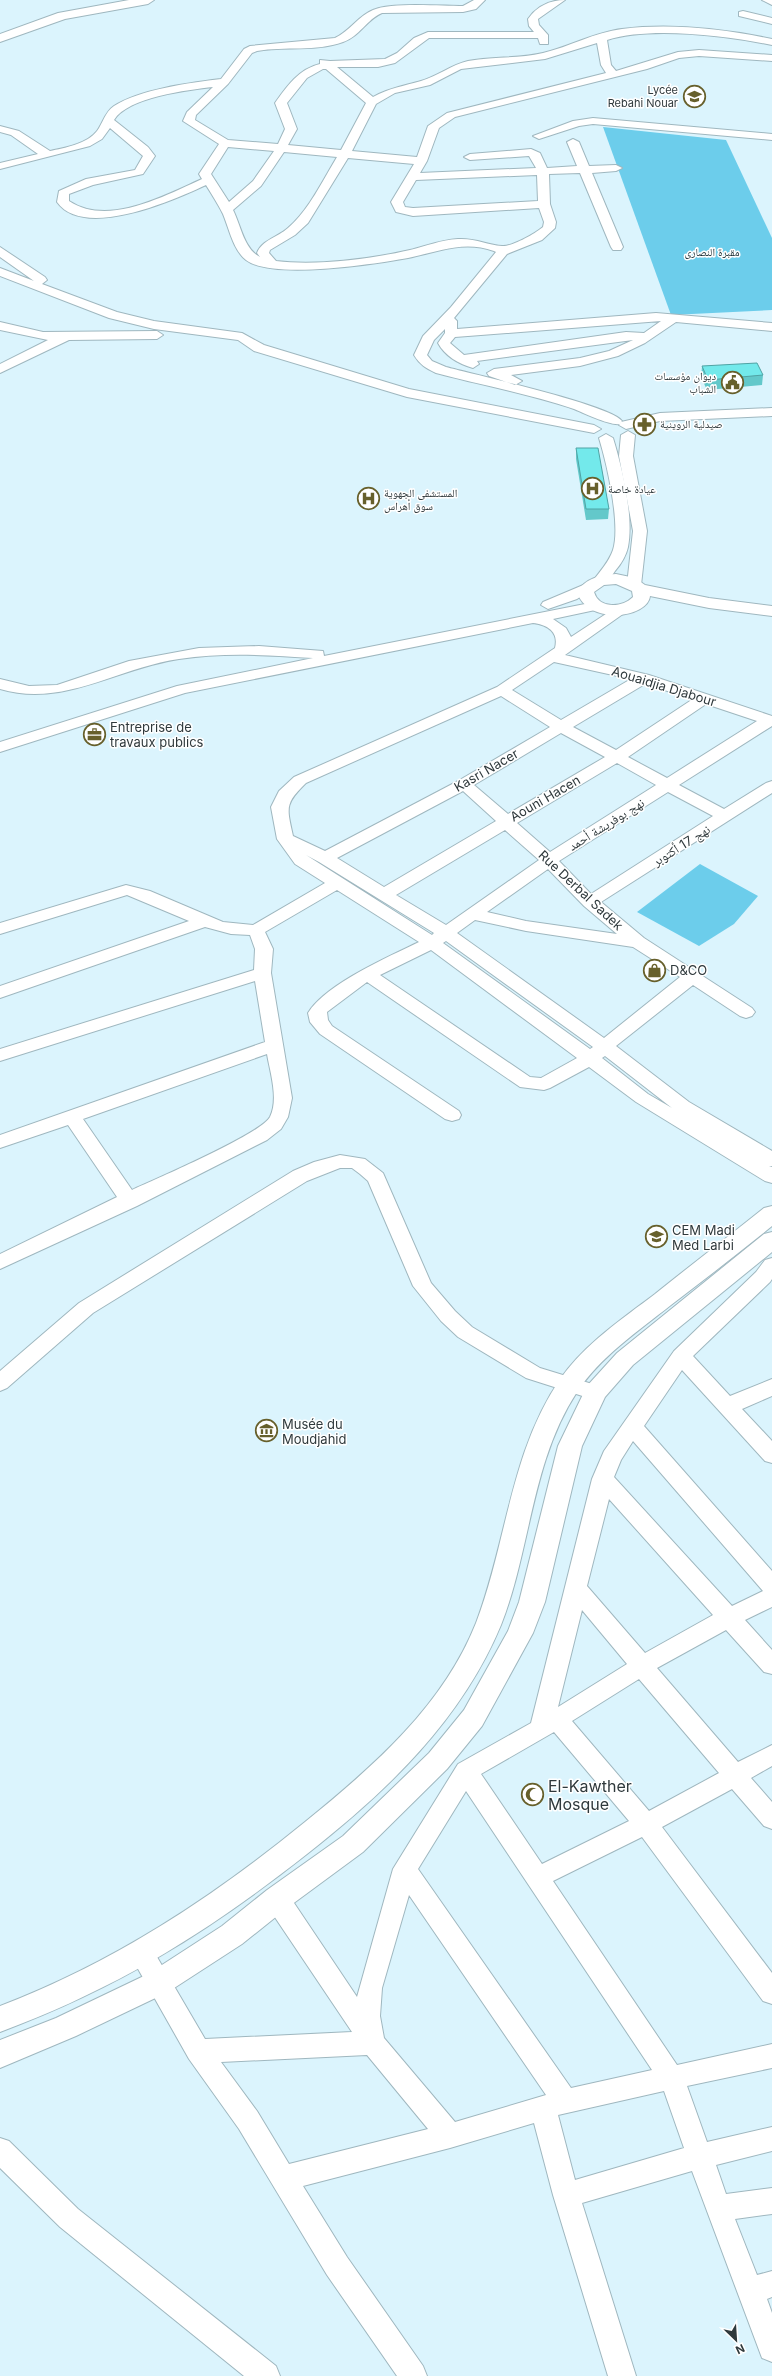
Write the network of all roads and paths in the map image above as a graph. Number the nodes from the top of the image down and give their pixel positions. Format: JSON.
{"nodes":[{"id":1,"x":148,"y":0,"type":"edge"},
{"id":2,"x":480,"y":0,"type":"edge"},
{"id":3,"x":560,"y":0,"type":"edge"},
{"id":4,"x":767,"y":0,"type":"edge"},
{"id":5,"x":772,"y":2,"type":"edge"},
{"id":6,"x":743,"y":14,"type":"dead end"},
{"id":7,"x":772,"y":21,"type":"edge"},
{"id":8,"x":543,"y":35,"type":"junction"},
{"id":9,"x":0,"y":38,"type":"edge"},
{"id":10,"x":602,"y":39,"type":"junction"},
{"id":11,"x":772,"y":42,"type":"edge"},
{"id":12,"x":300,"y":43,"type":"junction"},
{"id":13,"x":545,"y":56,"type":"junction"},
{"id":14,"x":772,"y":58,"type":"edge"},
{"id":15,"x":329,"y":66,"type":"junction"},
{"id":16,"x":613,"y":74,"type":"junction"},
{"id":17,"x":224,"y":82,"type":"junction"},
{"id":18,"x":372,"y":102,"type":"junction"},
{"id":19,"x":108,"y":121,"type":"junction"},
{"id":20,"x":0,"y":129,"type":"edge"},
{"id":21,"x":539,"y":136,"type":"dead end"},
{"id":22,"x":772,"y":136,"type":"edge"},
{"id":23,"x":574,"y":142,"type":"dead end"},
{"id":24,"x":225,"y":143,"type":"junction"},
{"id":25,"x":280,"y":149,"type":"junction"},
{"id":26,"x":46,"y":154,"type":"junction"},
{"id":27,"x":344,"y":155,"type":"junction"},
{"id":28,"x":470,"y":157,"type":"dead end"},
{"id":29,"x":421,"y":161,"type":"junction"},
{"id":30,"x":0,"y":166,"type":"edge"},
{"id":31,"x":616,"y":168,"type":"dead end"},
{"id":32,"x":587,"y":170,"type":"junction"},
{"id":33,"x":542,"y":172,"type":"junction"},
{"id":34,"x":412,"y":177,"type":"junction"},
{"id":35,"x":208,"y":180,"type":"junction"},
{"id":36,"x":544,"y":204,"type":"junction"},
{"id":37,"x":227,"y":209,"type":"junction"},
{"id":38,"x":617,"y":246,"type":"dead end"},
{"id":39,"x":0,"y":251,"type":"edge"},
{"id":40,"x":503,"y":251,"type":"junction"},
{"id":41,"x":272,"y":264,"type":"junction"},
{"id":42,"x":0,"y":272,"type":"edge"},
{"id":43,"x":68,"y":296,"type":"junction"},
{"id":44,"x":455,"y":310,"type":"junction"},
{"id":45,"x":675,"y":317,"type":"junction"},
{"id":46,"x":0,"y":326,"type":"edge"},
{"id":47,"x":772,"y":327,"type":"edge"},
{"id":48,"x":451,"y":332,"type":"junction"},
{"id":49,"x":67,"y":335,"type":"junction"},
{"id":50,"x":648,"y":336,"type":"junction"},
{"id":51,"x":242,"y":337,"type":"junction"},
{"id":52,"x":462,"y":359,"type":"junction"},
{"id":53,"x":0,"y":369,"type":"edge"},
{"id":54,"x":494,"y":372,"type":"junction"},
{"id":55,"x":568,"y":403,"type":"junction"},
{"id":56,"x":772,"y":412,"type":"edge"},
{"id":57,"x":623,"y":427,"type":"junction"},
{"id":58,"x":594,"y":429,"type":"junction"},
{"id":59,"x":606,"y":438,"type":"junction"},
{"id":60,"x":594,"y":584,"type":"junction"},
{"id":61,"x":638,"y":592,"type":"junction"},
{"id":62,"x":596,"y":606,"type":"junction"},
{"id":63,"x":623,"y":609,"type":"junction"},
{"id":64,"x":772,"y":611,"type":"edge"},
{"id":65,"x":530,"y":617,"type":"junction"},
{"id":66,"x":772,"y":620,"type":"edge"},
{"id":67,"x":562,"y":651,"type":"junction"},
{"id":68,"x":322,"y":656,"type":"junction"},
{"id":69,"x":644,"y":678,"type":"junction"},
{"id":70,"x":0,"y":684,"type":"edge"},
{"id":71,"x":502,"y":690,"type":"junction"},
{"id":72,"x":704,"y":698,"type":"junction"},
{"id":73,"x":771,"y":721,"type":"edge"},
{"id":74,"x":560,"y":726,"type":"junction"},
{"id":75,"x":0,"y":747,"type":"edge"},
{"id":76,"x":618,"y":756,"type":"junction"},
{"id":77,"x":464,"y":784,"type":"junction"},
{"id":78,"x":669,"y":786,"type":"junction"},
{"id":79,"x":772,"y":786,"type":"edge"},
{"id":80,"x":726,"y":817,"type":"junction"},
{"id":81,"x":506,"y":821,"type":"junction"},
{"id":82,"x":285,"y":839,"type":"junction"},
{"id":83,"x":325,"y":858,"type":"junction"},
{"id":84,"x":549,"y":860,"type":"junction"},
{"id":85,"x":337,"y":883,"type":"junction"},
{"id":86,"x":383,"y":894,"type":"junction"},
{"id":87,"x":590,"y":902,"type":"junction"},
{"id":88,"x":470,"y":914,"type":"junction"},
{"id":89,"x":204,"y":922,"type":"junction"},
{"id":90,"x":0,"y":929,"type":"edge"},
{"id":91,"x":256,"y":930,"type":"junction"},
{"id":92,"x":439,"y":938,"type":"junction"},
{"id":93,"x":638,"y":942,"type":"junction"},
{"id":94,"x":262,"y":973,"type":"junction"},
{"id":95,"x":367,"y":974,"type":"junction"},
{"id":96,"x":691,"y":978,"type":"junction"},
{"id":97,"x":0,"y":992,"type":"edge"},
{"id":98,"x":746,"y":1012,"type":"dead end"},
{"id":99,"x":273,"y":1045,"type":"junction"},
{"id":100,"x":604,"y":1046,"type":"junction"},
{"id":101,"x":0,"y":1055,"type":"edge"},
{"id":102,"x":590,"y":1058,"type":"junction"},
{"id":103,"x":452,"y":1115,"type":"dead end"},
{"id":104,"x":72,"y":1117,"type":"junction"},
{"id":105,"x":0,"y":1142,"type":"edge"},
{"id":106,"x":772,"y":1160,"type":"edge"},
{"id":107,"x":772,"y":1176,"type":"edge"},
{"id":108,"x":130,"y":1201,"type":"junction"},
{"id":109,"x":772,"y":1214,"type":"edge"},
{"id":110,"x":772,"y":1240,"type":"edge"},
{"id":111,"x":0,"y":1262,"type":"edge"},
{"id":112,"x":772,"y":1265,"type":"edge"},
{"id":113,"x":681,"y":1356,"type":"junction"},
{"id":114,"x":0,"y":1383,"type":"edge"},
{"id":115,"x":569,"y":1384,"type":"junction"},
{"id":116,"x":772,"y":1387,"type":"edge"},
{"id":117,"x":595,"y":1392,"type":"junction"},
{"id":118,"x":726,"y":1407,"type":"junction"},
{"id":119,"x":632,"y":1426,"type":"junction"},
{"id":120,"x":772,"y":1455,"type":"edge"},
{"id":121,"x":603,"y":1479,"type":"junction"},
{"id":122,"x":772,"y":1586,"type":"edge"},
{"id":123,"x":575,"y":1587,"type":"junction"},
{"id":124,"x":772,"y":1597,"type":"edge"},
{"id":125,"x":730,"y":1617,"type":"junction"},
{"id":126,"x":643,"y":1665,"type":"junction"},
{"id":127,"x":772,"y":1665,"type":"edge"},
{"id":128,"x":548,"y":1723,"type":"junction"},
{"id":129,"x":772,"y":1755,"type":"edge"},
{"id":130,"x":466,"y":1772,"type":"junction"},
{"id":131,"x":737,"y":1775,"type":"junction"},
{"id":132,"x":772,"y":1819,"type":"edge"},
{"id":133,"x":646,"y":1824,"type":"junction"},
{"id":134,"x":405,"y":1869,"type":"junction"},
{"id":135,"x":537,"y":1878,"type":"junction"},
{"id":136,"x":276,"y":1899,"type":"junction"},
{"id":137,"x":141,"y":1953,"type":"junction"},
{"id":138,"x":158,"y":1983,"type":"junction"},
{"id":139,"x":772,"y":1993,"type":"edge"},
{"id":140,"x":0,"y":2018,"type":"edge"},
{"id":141,"x":374,"y":2043,"type":"junction"},
{"id":142,"x":198,"y":2051,"type":"junction"},
{"id":143,"x":0,"y":2054,"type":"edge"},
{"id":144,"x":772,"y":2056,"type":"edge"},
{"id":145,"x":672,"y":2079,"type":"junction"},
{"id":146,"x":554,"y":2104,"type":"junction"},
{"id":147,"x":450,"y":2136,"type":"junction"},
{"id":148,"x":772,"y":2139,"type":"edge"},
{"id":149,"x":0,"y":2150,"type":"edge"},
{"id":150,"x":700,"y":2156,"type":"junction"},
{"id":151,"x":283,"y":2178,"type":"junction"},
{"id":152,"x":566,"y":2195,"type":"junction"},
{"id":153,"x":772,"y":2202,"type":"edge"},
{"id":154,"x":718,"y":2208,"type":"junction"},
{"id":155,"x":761,"y":2287,"type":"edge"},
{"id":156,"x":772,"y":2348,"type":"edge"},
{"id":157,"x":266,"y":2376,"type":"edge"},
{"id":158,"x":413,"y":2376,"type":"edge"},
{"id":159,"x":622,"y":2376,"type":"edge"}],
"edges":[{"from":1,"to":9,"type":"main road"},
{"from":2,"to":12,"type":"street"},
{"from":3,"to":8,"type":"street"},
{"from":4,"to":5,"type":"street"},
{"from":6,"to":7,"type":"street"},
{"from":8,"to":13,"type":"street"},
{"from":8,"to":15,"type":"street"},
{"from":10,"to":11,"type":"street"},
{"from":10,"to":13,"type":"street"},
{"from":10,"to":16,"type":"street"},
{"from":12,"to":15,"type":"street"},
{"from":12,"to":17,"type":"street"},
{"from":13,"to":18,"type":"street"},
{"from":14,"to":16,"type":"street"},
{"from":15,"to":18,"type":"street"},
{"from":15,"to":25,"type":"street"},
{"from":16,"to":29,"type":"street"},
{"from":17,"to":19,"type":"street"},
{"from":17,"to":24,"type":"street"},
{"from":18,"to":27,"type":"street"},
{"from":19,"to":26,"type":"street"},
{"from":19,"to":35,"type":"street"},
{"from":20,"to":26,"type":"street"},
{"from":21,"to":22,"type":"street"},
{"from":23,"to":32,"type":"street"},
{"from":24,"to":25,"type":"street"},
{"from":24,"to":35,"type":"street"},
{"from":25,"to":27,"type":"street"},
{"from":25,"to":37,"type":"street"},
{"from":26,"to":30,"type":"street"},
{"from":27,"to":29,"type":"street"},
{"from":27,"to":41,"type":"street"},
{"from":28,"to":33,"type":"street"},
{"from":29,"to":34,"type":"street"},
{"from":31,"to":32,"type":"street"},
{"from":32,"to":33,"type":"street"},
{"from":32,"to":38,"type":"street"},
{"from":33,"to":34,"type":"street"},
{"from":33,"to":36,"type":"street"},
{"from":34,"to":36,"type":"street"},
{"from":35,"to":37,"type":"street"},
{"from":36,"to":40,"type":"street"},
{"from":37,"to":41,"type":"street"},
{"from":39,"to":43,"type":"street"},
{"from":40,"to":41,"type":"street"},
{"from":40,"to":44,"type":"street"},
{"from":42,"to":43,"type":"street"},
{"from":43,"to":51,"type":"street"},
{"from":44,"to":48,"type":"street"},
{"from":44,"to":55,"type":"street"},
{"from":45,"to":47,"type":"street"},
{"from":45,"to":48,"type":"street"},
{"from":45,"to":50,"type":"street"},
{"from":46,"to":49,"type":"street"},
{"from":48,"to":52,"type":"street"},
{"from":49,"to":51,"type":"street"},
{"from":49,"to":53,"type":"street"},
{"from":50,"to":52,"type":"street"},
{"from":50,"to":54,"type":"street"},
{"from":51,"to":58,"type":"street"},
{"from":52,"to":54,"type":"street"},
{"from":54,"to":55,"type":"street"},
{"from":55,"to":57,"type":"street"},
{"from":56,"to":57,"type":"street"},
{"from":57,"to":58,"type":"street"},
{"from":57,"to":59,"type":"street"},
{"from":57,"to":61,"type":"street"},
{"from":58,"to":59,"type":"street"},
{"from":59,"to":60,"type":"street"},
{"from":60,"to":61,"type":"main road"},
{"from":60,"to":62,"type":"main road"},
{"from":60,"to":68,"type":"street"},
{"from":61,"to":63,"type":"main road"},
{"from":61,"to":64,"type":"main road"},
{"from":61,"to":66,"type":"main road"},
{"from":62,"to":63,"type":"main road"},
{"from":62,"to":65,"type":"street"},
{"from":62,"to":67,"type":"street"},
{"from":63,"to":67,"type":"street"},
{"from":65,"to":67,"type":"street"},
{"from":65,"to":68,"type":"street"},
{"from":67,"to":69,"type":"street","name":"Aouaidjia Djabour"},
{"from":67,"to":71,"type":"street"},
{"from":68,"to":70,"type":"street"},
{"from":68,"to":75,"type":"street"},
{"from":69,"to":72,"type":"street","name":"Aouaidjia Djabour"},
{"from":69,"to":74,"type":"street","name":"Kasri Nacer"},
{"from":71,"to":74,"type":"street"},
{"from":71,"to":82,"type":"street"},
{"from":72,"to":73,"type":"street","name":"Aouaidjia Djabour"},
{"from":72,"to":76,"type":"street","name":"Aouni Hacen"},
{"from":73,"to":78,"type":"street","name":"نهج بوفريشة أحمد"},
{"from":74,"to":76,"type":"street"},
{"from":74,"to":77,"type":"street","name":"Kasri Nacer"},
{"from":76,"to":78,"type":"street"},
{"from":76,"to":81,"type":"street","name":"Aouni Hacen"},
{"from":77,"to":81,"type":"street","name":"Rue Derbal Sadek"},
{"from":77,"to":83,"type":"street","name":"Kasri Nacer"},
{"from":78,"to":80,"type":"street"},
{"from":78,"to":84,"type":"street","name":"نهج بوفريشة أحمد"},
{"from":79,"to":80,"type":"street","name":"نهج 17 أكتوبر"},
{"from":80,"to":87,"type":"street","name":"نهج 17 أكتوبر"},
{"from":81,"to":84,"type":"street","name":"Rue Derbal Sadek"},
{"from":81,"to":86,"type":"street","name":"Aouni Hacen"},
{"from":82,"to":83,"type":"street"},
{"from":82,"to":85,"type":"street"},
{"from":83,"to":86,"type":"street"},
{"from":84,"to":87,"type":"street","name":"Rue Derbal Sadek"},
{"from":84,"to":88,"type":"street","name":"نهج بوفريشة أحمد"},
{"from":85,"to":91,"type":"street"},
{"from":85,"to":92,"type":"street"},
{"from":86,"to":92,"type":"street"},
{"from":87,"to":93,"type":"street","name":"Rue Derbal Sadek"},
{"from":88,"to":92,"type":"street","name":"نهج بوفريشة أحمد"},
{"from":88,"to":93,"type":"street"},
{"from":89,"to":90,"type":"street"},
{"from":89,"to":91,"type":"street"},
{"from":89,"to":97,"type":"street"},
{"from":91,"to":94,"type":"street"},
{"from":92,"to":95,"type":"street","name":"نهج بوفريشة أحمد"},
{"from":92,"to":100,"type":"street"},
{"from":92,"to":102,"type":"street"},
{"from":93,"to":96,"type":"street","name":"Rue Derbal Sadek"},
{"from":94,"to":99,"type":"street"},
{"from":94,"to":101,"type":"street"},
{"from":95,"to":102,"type":"street"},
{"from":95,"to":103,"type":"street","name":"نهج بوفريشة أحمد"},
{"from":96,"to":98,"type":"street","name":"Rue Derbal Sadek"},
{"from":96,"to":100,"type":"street"},
{"from":99,"to":104,"type":"street"},
{"from":99,"to":108,"type":"street"},
{"from":100,"to":102,"type":"street"},
{"from":100,"to":106,"type":"street"},
{"from":102,"to":107,"type":"street"},
{"from":104,"to":105,"type":"street"},
{"from":104,"to":108,"type":"street"},
{"from":108,"to":111,"type":"street"},
{"from":109,"to":115,"type":"main road"},
{"from":110,"to":117,"type":"main road"},
{"from":112,"to":113,"type":"street"},
{"from":113,"to":118,"type":"street"},
{"from":113,"to":119,"type":"street"},
{"from":114,"to":115,"type":"street"},
{"from":115,"to":117,"type":"street"},
{"from":115,"to":137,"type":"main road"},
{"from":116,"to":118,"type":"street"},
{"from":117,"to":136,"type":"main road"},
{"from":118,"to":120,"type":"street"},
{"from":119,"to":121,"type":"street"},
{"from":119,"to":122,"type":"street"},
{"from":121,"to":123,"type":"street"},
{"from":121,"to":125,"type":"street"},
{"from":123,"to":126,"type":"street"},
{"from":123,"to":128,"type":"street"},
{"from":124,"to":125,"type":"street"},
{"from":125,"to":126,"type":"street"},
{"from":125,"to":127,"type":"street"},
{"from":126,"to":128,"type":"street"},
{"from":126,"to":131,"type":"street"},
{"from":128,"to":130,"type":"street"},
{"from":128,"to":133,"type":"street"},
{"from":129,"to":131,"type":"street"},
{"from":130,"to":134,"type":"street"},
{"from":130,"to":135,"type":"street"},
{"from":131,"to":132,"type":"street"},
{"from":131,"to":133,"type":"street"},
{"from":133,"to":135,"type":"street"},
{"from":133,"to":139,"type":"street"},
{"from":134,"to":141,"type":"street"},
{"from":134,"to":146,"type":"street"},
{"from":135,"to":145,"type":"street"},
{"from":136,"to":138,"type":"main road"},
{"from":136,"to":141,"type":"street"},
{"from":137,"to":138,"type":"street"},
{"from":137,"to":140,"type":"main road"},
{"from":138,"to":142,"type":"street"},
{"from":138,"to":143,"type":"main road"},
{"from":141,"to":142,"type":"street"},
{"from":141,"to":147,"type":"street"},
{"from":142,"to":151,"type":"street"},
{"from":144,"to":145,"type":"street"},
{"from":145,"to":146,"type":"street"},
{"from":145,"to":150,"type":"street"},
{"from":146,"to":147,"type":"street"},
{"from":146,"to":152,"type":"street"},
{"from":147,"to":151,"type":"street"},
{"from":148,"to":150,"type":"street"},
{"from":149,"to":157,"type":"street"},
{"from":150,"to":152,"type":"street"},
{"from":150,"to":154,"type":"street"},
{"from":151,"to":158,"type":"street"},
{"from":152,"to":159,"type":"street"},
{"from":153,"to":154,"type":"street"},
{"from":154,"to":155,"type":"street"},
{"from":155,"to":156,"type":"street"}]}
